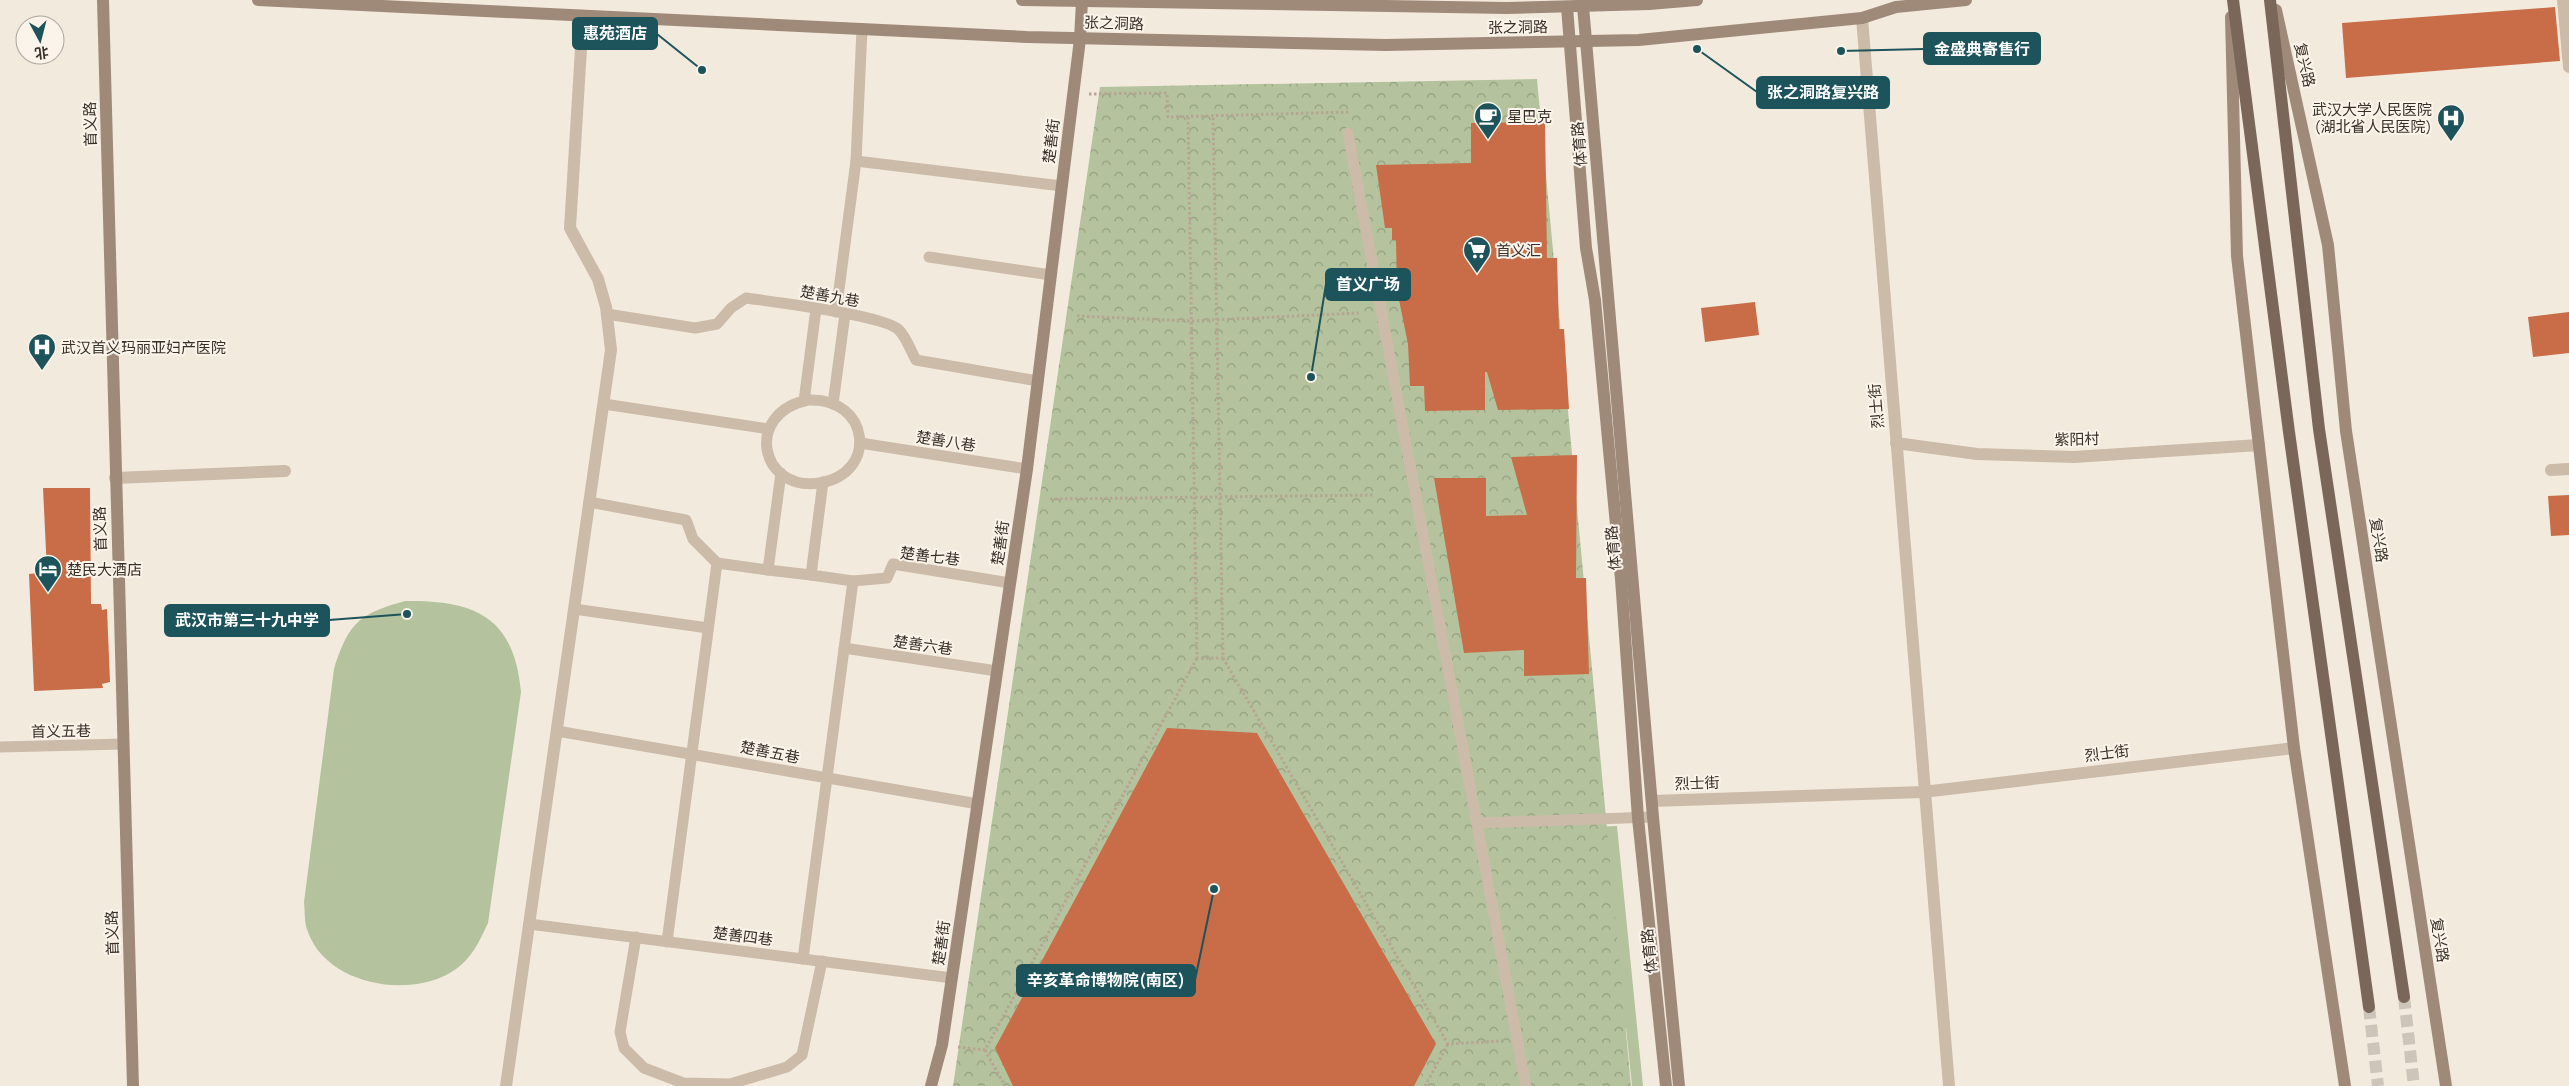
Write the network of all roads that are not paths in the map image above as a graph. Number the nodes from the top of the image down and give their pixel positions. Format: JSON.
{"nodes":[{"id":1,"x":103,"y":0,"type":"edge"},
{"id":2,"x":258,"y":0,"type":"edge"},
{"id":3,"x":1022,"y":0,"type":"edge"},
{"id":4,"x":1697,"y":0,"type":"edge"},
{"id":5,"x":1966,"y":0,"type":"edge"},
{"id":6,"x":2232,"y":0,"type":"edge"},
{"id":7,"x":2272,"y":0,"type":"edge"},
{"id":8,"x":2563,"y":0,"type":"edge"},
{"id":9,"x":1082,"y":1,"type":"edge"},
{"id":10,"x":1549,"y":4,"type":"edge"},
{"id":11,"x":1583,"y":6,"type":"junction"},
{"id":12,"x":1567,"y":7,"type":"junction"},
{"id":13,"x":583,"y":16,"type":"junction"},
{"id":14,"x":1862,"y":18,"type":"junction"},
{"id":15,"x":862,"y":29,"type":"junction"},
{"id":16,"x":1080,"y":39,"type":"junction"},
{"id":17,"x":1569,"y":42,"type":"junction"},
{"id":18,"x":1586,"y":42,"type":"junction"},
{"id":19,"x":2569,"y":68,"type":"edge"},
{"id":20,"x":1348,"y":133,"type":"dead end"},
{"id":21,"x":856,"y":162,"type":"junction"},
{"id":22,"x":1062,"y":186,"type":"junction"},
{"id":23,"x":929,"y":257,"type":"dead end"},
{"id":24,"x":1051,"y":275,"type":"junction"},
{"id":25,"x":816,"y":309,"type":"junction"},
{"id":26,"x":841,"y":313,"type":"junction"},
{"id":27,"x":607,"y":314,"type":"junction"},
{"id":28,"x":1038,"y":381,"type":"junction"},
{"id":29,"x":804,"y":401,"type":"junction"},
{"id":30,"x":604,"y":404,"type":"junction"},
{"id":31,"x":833,"y":404,"type":"junction"},
{"id":32,"x":769,"y":429,"type":"junction"},
{"id":33,"x":860,"y":443,"type":"junction"},
{"id":34,"x":1896,"y":443,"type":"junction"},
{"id":35,"x":2259,"y":445,"type":"junction"},
{"id":36,"x":1027,"y":469,"type":"junction"},
{"id":37,"x":2569,"y":469,"type":"edge"},
{"id":38,"x":2551,"y":470,"type":"dead end"},
{"id":39,"x":285,"y":472,"type":"dead end"},
{"id":40,"x":781,"y":473,"type":"junction"},
{"id":41,"x":115,"y":478,"type":"junction"},
{"id":42,"x":823,"y":482,"type":"junction"},
{"id":43,"x":589,"y":502,"type":"junction"},
{"id":44,"x":717,"y":563,"type":"junction"},
{"id":45,"x":768,"y":570,"type":"junction"},
{"id":46,"x":810,"y":575,"type":"junction"},
{"id":47,"x":853,"y":581,"type":"junction"},
{"id":48,"x":1010,"y":583,"type":"junction"},
{"id":49,"x":574,"y":609,"type":"junction"},
{"id":50,"x":708,"y":628,"type":"junction"},
{"id":51,"x":844,"y":648,"type":"junction"},
{"id":52,"x":997,"y":671,"type":"junction"},
{"id":53,"x":557,"y":731,"type":"junction"},
{"id":54,"x":123,"y":744,"type":"junction"},
{"id":55,"x":0,"y":747,"type":"edge"},
{"id":56,"x":2294,"y":748,"type":"junction"},
{"id":57,"x":692,"y":753,"type":"junction"},
{"id":58,"x":827,"y":778,"type":"junction"},
{"id":59,"x":1924,"y":792,"type":"junction"},
{"id":60,"x":1652,"y":800,"type":"junction"},
{"id":61,"x":978,"y":804,"type":"junction"},
{"id":62,"x":1652,"y":817,"type":"junction"},
{"id":63,"x":1638,"y":818,"type":"junction"},
{"id":64,"x":1477,"y":823,"type":"junction"},
{"id":65,"x":529,"y":924,"type":"junction"},
{"id":66,"x":636,"y":937,"type":"junction"},
{"id":67,"x":667,"y":942,"type":"junction"},
{"id":68,"x":803,"y":959,"type":"junction"},
{"id":69,"x":822,"y":961,"type":"junction"},
{"id":70,"x":952,"y":978,"type":"junction"},
{"id":71,"x":2404,"y":997,"type":"tunnel mouth"},
{"id":72,"x":2369,"y":1007,"type":"tunnel mouth"},
{"id":73,"x":133,"y":1086,"type":"edge"},
{"id":74,"x":506,"y":1086,"type":"edge"},
{"id":75,"x":931,"y":1086,"type":"edge"},
{"id":76,"x":1526,"y":1086,"type":"edge"},
{"id":77,"x":1666,"y":1086,"type":"edge"},
{"id":78,"x":1679,"y":1086,"type":"edge"},
{"id":79,"x":1949,"y":1086,"type":"edge"},
{"id":80,"x":2345,"y":1086,"type":"edge"},
{"id":81,"x":2446,"y":1086,"type":"edge"}],
"edges":[{"from":1,"to":41,"type":"main road","name":"首义路"},
{"from":2,"to":13,"type":"main road","name":"张之洞路"},
{"from":3,"to":9,"type":"main road","name":"张之洞路"},
{"from":4,"to":11,"type":"main road","name":"张之洞路"},
{"from":5,"to":14,"type":"main road","name":"张之洞路"},
{"from":6,"to":35,"type":"main road"},
{"from":6,"to":72,"type":"main road"},
{"from":7,"to":71,"type":"main road"},
{"from":7,"to":81,"type":"main road","name":"复兴路"},
{"from":8,"to":19,"type":"street"},
{"from":9,"to":10,"type":"main road","name":"张之洞路"},
{"from":9,"to":16,"type":"main road","name":"楚善街"},
{"from":10,"to":12,"type":"main road","name":"张之洞路"},
{"from":11,"to":12,"type":"main road","name":"张之洞路"},
{"from":11,"to":18,"type":"main road","name":"体育路"},
{"from":12,"to":17,"type":"main road"},
{"from":13,"to":15,"type":"main road","name":"张之洞路"},
{"from":13,"to":27,"type":"street"},
{"from":14,"to":18,"type":"main road","name":"张之洞路"},
{"from":14,"to":34,"type":"street","name":"烈士街"},
{"from":15,"to":16,"type":"main road","name":"张之洞路"},
{"from":15,"to":21,"type":"lane"},
{"from":16,"to":17,"type":"main road","name":"张之洞路"},
{"from":16,"to":22,"type":"main road","name":"楚善街"},
{"from":17,"to":18,"type":"main road","name":"张之洞路"},
{"from":17,"to":63,"type":"main road"},
{"from":18,"to":60,"type":"main road","name":"体育路"},
{"from":20,"to":64,"type":"lane"},
{"from":21,"to":22,"type":"lane"},
{"from":21,"to":26,"type":"lane"},
{"from":22,"to":24,"type":"main road","name":"楚善街"},
{"from":23,"to":24,"type":"lane"},
{"from":24,"to":28,"type":"main road","name":"楚善街"},
{"from":25,"to":26,"type":"lane","name":"楚善九巷"},
{"from":25,"to":27,"type":"lane","name":"楚善九巷"},
{"from":25,"to":29,"type":"lane"},
{"from":26,"to":28,"type":"lane","name":"楚善九巷"},
{"from":26,"to":31,"type":"lane"},
{"from":27,"to":30,"type":"street"},
{"from":28,"to":36,"type":"main road","name":"楚善街"},
{"from":29,"to":31,"type":"lane"},
{"from":29,"to":32,"type":"lane"},
{"from":30,"to":32,"type":"lane"},
{"from":30,"to":43,"type":"street"},
{"from":31,"to":33,"type":"lane"},
{"from":32,"to":40,"type":"lane"},
{"from":33,"to":36,"type":"lane","name":"楚善八巷"},
{"from":33,"to":42,"type":"lane"},
{"from":34,"to":35,"type":"street","name":"紫阳村"},
{"from":34,"to":59,"type":"street","name":"烈士街"},
{"from":35,"to":56,"type":"main road"},
{"from":36,"to":48,"type":"main road","name":"楚善街"},
{"from":37,"to":38,"type":"street"},
{"from":39,"to":41,"type":"street"},
{"from":40,"to":42,"type":"lane"},
{"from":40,"to":45,"type":"lane"},
{"from":41,"to":54,"type":"main road","name":"首义路"},
{"from":42,"to":46,"type":"lane"},
{"from":43,"to":44,"type":"lane"},
{"from":43,"to":49,"type":"street"},
{"from":44,"to":45,"type":"lane"},
{"from":44,"to":50,"type":"lane"},
{"from":45,"to":46,"type":"lane"},
{"from":46,"to":47,"type":"lane"},
{"from":47,"to":48,"type":"lane","name":"楚善七巷"},
{"from":47,"to":51,"type":"lane"},
{"from":48,"to":52,"type":"main road","name":"楚善街"},
{"from":49,"to":50,"type":"lane"},
{"from":49,"to":53,"type":"street"},
{"from":50,"to":57,"type":"lane"},
{"from":51,"to":52,"type":"lane","name":"楚善六巷"},
{"from":51,"to":58,"type":"lane"},
{"from":52,"to":61,"type":"main road","name":"楚善街"},
{"from":53,"to":57,"type":"lane","name":"楚善五巷"},
{"from":53,"to":65,"type":"street"},
{"from":54,"to":55,"type":"lane","name":"首义五巷"},
{"from":54,"to":73,"type":"main road","name":"首义路"},
{"from":56,"to":59,"type":"street","name":"烈士街"},
{"from":56,"to":80,"type":"main road"},
{"from":57,"to":58,"type":"lane","name":"楚善五巷"},
{"from":57,"to":67,"type":"lane"},
{"from":58,"to":61,"type":"lane","name":"楚善五巷"},
{"from":58,"to":68,"type":"lane"},
{"from":59,"to":60,"type":"street","name":"烈士街"},
{"from":59,"to":79,"type":"street","name":"烈士街"},
{"from":60,"to":62,"type":"main road","name":"体育路"},
{"from":61,"to":70,"type":"main road","name":"楚善街"},
{"from":62,"to":63,"type":"lane"},
{"from":62,"to":78,"type":"main road","name":"体育路"},
{"from":63,"to":64,"type":"lane"},
{"from":63,"to":77,"type":"main road"},
{"from":64,"to":76,"type":"lane"},
{"from":65,"to":66,"type":"lane","name":"楚善四巷"},
{"from":65,"to":74,"type":"street"},
{"from":66,"to":67,"type":"lane","name":"楚善四巷"},
{"from":66,"to":69,"type":"lane"},
{"from":67,"to":68,"type":"lane","name":"楚善四巷"},
{"from":68,"to":69,"type":"lane","name":"楚善四巷"},
{"from":69,"to":70,"type":"lane","name":"楚善四巷"},
{"from":70,"to":75,"type":"main road","name":"楚善街"}]}
